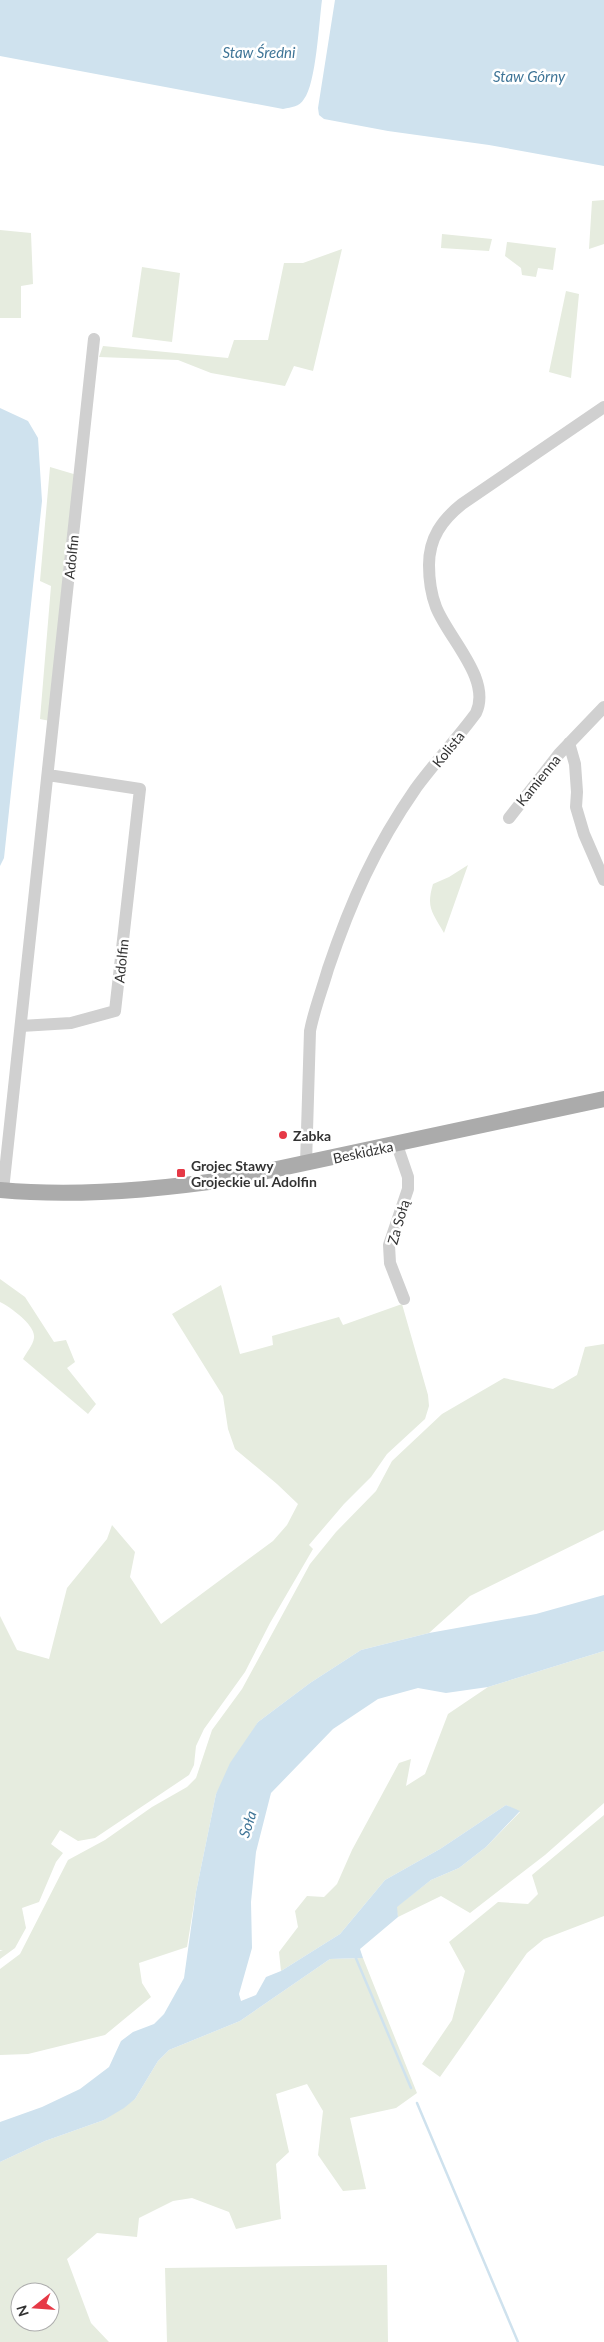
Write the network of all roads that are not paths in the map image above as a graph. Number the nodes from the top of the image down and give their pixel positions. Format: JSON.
{"nodes":[{"id":1,"x":94,"y":339,"type":"dead end"},
{"id":2,"x":604,"y":407,"type":"edge"},
{"id":3,"x":604,"y":707,"type":"edge"},
{"id":4,"x":569,"y":743,"type":"junction"},
{"id":5,"x":48,"y":775,"type":"junction"},
{"id":6,"x":509,"y":818,"type":"dead end"},
{"id":7,"x":604,"y":880,"type":"edge"},
{"id":8,"x":21,"y":1026,"type":"junction"},
{"id":9,"x":604,"y":1099,"type":"edge"},
{"id":10,"x":397,"y":1144,"type":"junction"},
{"id":11,"x":306,"y":1164,"type":"junction"},
{"id":12,"x":2,"y":1190,"type":"edge"},
{"id":13,"x":404,"y":1299,"type":"dead end"}],
"edges":[{"from":1,"to":5,"type":"street","name":"Adolfin"},
{"from":2,"to":11,"type":"street","name":"Kolista"},
{"from":3,"to":4,"type":"street","name":"Kamienna"},
{"from":4,"to":6,"type":"street","name":"Kamienna"},
{"from":4,"to":7,"type":"street","name":"Kamienna"},
{"from":5,"to":8,"type":"street","name":"Adolfin"},
{"from":5,"to":8,"type":"street","name":"Adolfin"},
{"from":8,"to":12,"type":"street","name":"Adolfin"},
{"from":9,"to":10,"type":"main road","name":"Beskidzka"},
{"from":10,"to":11,"type":"main road","name":"Beskidzka"},
{"from":10,"to":13,"type":"street","name":"Za Sołą"},
{"from":11,"to":12,"type":"main road","name":"Beskidzka"}]}
